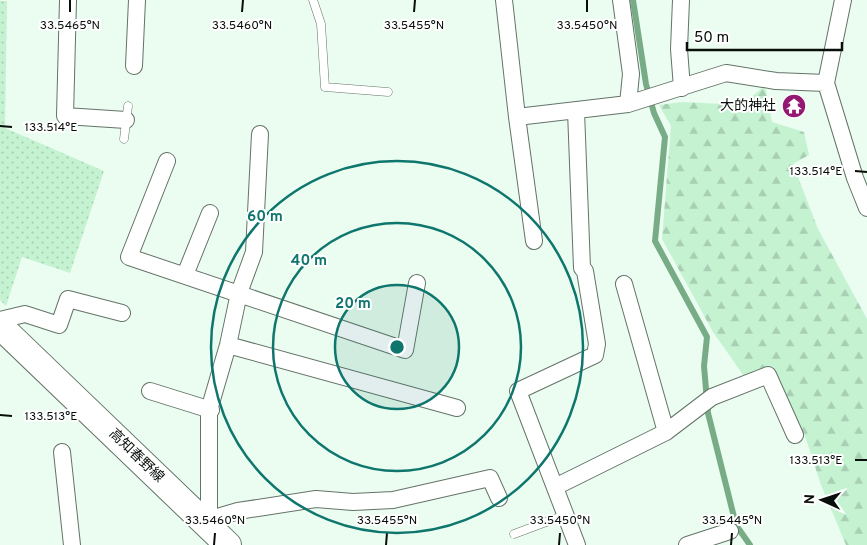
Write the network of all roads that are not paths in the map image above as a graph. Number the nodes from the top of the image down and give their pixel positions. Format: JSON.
{"nodes":[{"id":1,"x":68,"y":0,"type":"edge"},
{"id":2,"x":137,"y":0,"type":"edge"},
{"id":3,"x":313,"y":0,"type":"edge"},
{"id":4,"x":504,"y":0,"type":"edge"},
{"id":5,"x":621,"y":0,"type":"edge"},
{"id":6,"x":681,"y":0,"type":"edge"},
{"id":7,"x":844,"y":0,"type":"edge"},
{"id":8,"x":134,"y":66,"type":"dead end"},
{"id":9,"x":826,"y":83,"type":"junction"},
{"id":10,"x":675,"y":90,"type":"junction"},
{"id":11,"x":388,"y":92,"type":"dead end"},
{"id":12,"x":628,"y":104,"type":"junction"},
{"id":13,"x":576,"y":111,"type":"junction"},
{"id":14,"x":127,"y":113,"type":"joint"},
{"id":15,"x":518,"y":117,"type":"junction"},
{"id":16,"x":260,"y":134,"type":"dead end"},
{"id":17,"x":124,"y":139,"type":"dead end"},
{"id":18,"x":167,"y":161,"type":"dead end"},
{"id":19,"x":861,"y":176,"type":"edge"},
{"id":20,"x":867,"y":208,"type":"edge"},
{"id":21,"x":210,"y":213,"type":"dead end"},
{"id":22,"x":534,"y":241,"type":"dead end"},
{"id":23,"x":185,"y":275,"type":"junction"},
{"id":24,"x":417,"y":283,"type":"dead end"},
{"id":25,"x":624,"y":284,"type":"dead end"},
{"id":26,"x":239,"y":293,"type":"junction"},
{"id":27,"x":122,"y":313,"type":"dead end"},
{"id":28,"x":0,"y":320,"type":"edge"},
{"id":29,"x":0,"y":326,"type":"edge"},
{"id":30,"x":228,"y":345,"type":"junction"},
{"id":31,"x":150,"y":391,"type":"dead end"},
{"id":32,"x":457,"y":408,"type":"dead end"},
{"id":33,"x":210,"y":410,"type":"junction"},
{"id":34,"x":666,"y":432,"type":"junction"},
{"id":35,"x":795,"y":435,"type":"dead end"},
{"id":36,"x":62,"y":452,"type":"dead end"},
{"id":37,"x":555,"y":487,"type":"junction"},
{"id":38,"x":499,"y":498,"type":"dead end"},
{"id":39,"x":565,"y":515,"type":"junction"},
{"id":40,"x":209,"y":526,"type":"junction"},
{"id":41,"x":730,"y":531,"type":"dead end"},
{"id":42,"x":514,"y":534,"type":"dead end"},
{"id":43,"x":72,"y":545,"type":"edge"},
{"id":44,"x":228,"y":545,"type":"edge"},
{"id":45,"x":577,"y":545,"type":"edge"},
{"id":46,"x":687,"y":545,"type":"edge"}],
"edges":[{"from":1,"to":14,"type":"street"},
{"from":2,"to":8,"type":"street"},
{"from":3,"to":11,"type":"lane"},
{"from":4,"to":15,"type":"street"},
{"from":5,"to":12,"type":"street"},
{"from":6,"to":10,"type":"street"},
{"from":7,"to":9,"type":"street"},
{"from":9,"to":10,"type":"street"},
{"from":9,"to":19,"type":"street"},
{"from":10,"to":12,"type":"street"},
{"from":12,"to":13,"type":"street"},
{"from":13,"to":15,"type":"street"},
{"from":13,"to":37,"type":"street"},
{"from":14,"to":17,"type":"lane"},
{"from":15,"to":22,"type":"street"},
{"from":16,"to":26,"type":"street"},
{"from":18,"to":23,"type":"street"},
{"from":19,"to":20,"type":"street"},
{"from":21,"to":23,"type":"street"},
{"from":23,"to":26,"type":"street"},
{"from":24,"to":26,"type":"street"},
{"from":25,"to":34,"type":"street"},
{"from":26,"to":30,"type":"street"},
{"from":27,"to":28,"type":"street"},
{"from":29,"to":40,"type":"main road","name":"高知春野線"},
{"from":30,"to":32,"type":"street"},
{"from":30,"to":33,"type":"street"},
{"from":31,"to":33,"type":"street"},
{"from":33,"to":40,"type":"street"},
{"from":34,"to":35,"type":"street"},
{"from":34,"to":37,"type":"street"},
{"from":36,"to":43,"type":"street"},
{"from":37,"to":39,"type":"street"},
{"from":38,"to":40,"type":"street"},
{"from":39,"to":42,"type":"lane"},
{"from":39,"to":45,"type":"street"},
{"from":40,"to":44,"type":"main road","name":"高知春野線"},
{"from":41,"to":46,"type":"street"}]}
